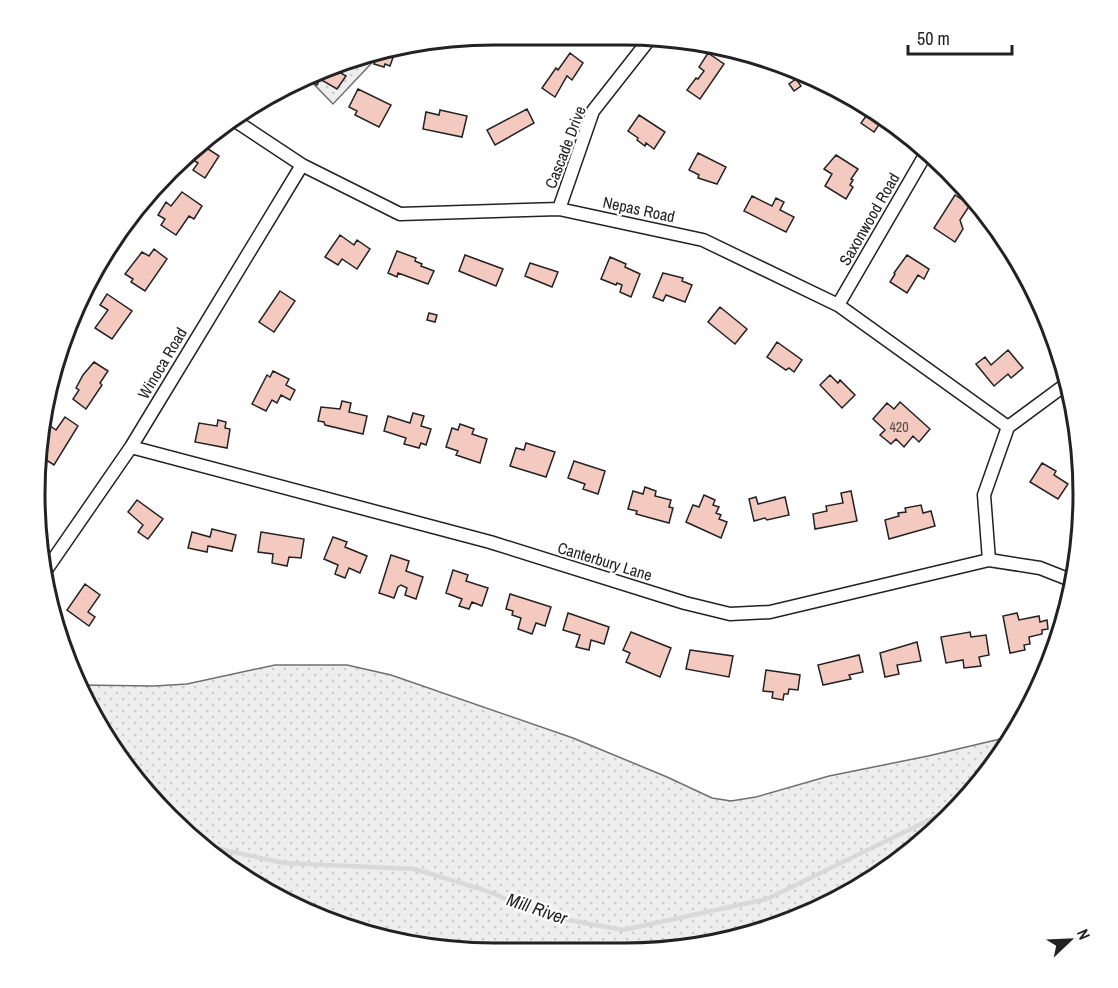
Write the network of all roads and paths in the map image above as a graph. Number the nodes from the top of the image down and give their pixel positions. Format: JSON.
{"nodes":[{"id":1,"x":644,"y":46,"type":"edge"},
{"id":2,"x":240,"y":124,"type":"edge"},
{"id":3,"x":923,"y":159,"type":"edge"},
{"id":4,"x":302,"y":165,"type":"junction"},
{"id":5,"x":559,"y":209,"type":"junction"},
{"id":6,"x":838,"y":304,"type":"junction"},
{"id":7,"x":1060,"y":388,"type":"edge"},
{"id":8,"x":1008,"y":427,"type":"junction"},
{"id":9,"x":131,"y":447,"type":"junction"},
{"id":10,"x":989,"y":560,"type":"junction"},
{"id":11,"x":51,"y":563,"type":"edge"},
{"id":12,"x":1065,"y":578,"type":"edge"}],
"edges":[{"from":1,"to":5,"type":"street","name":"Cascade Drive"},
{"from":2,"to":4,"type":"street","name":"Nepas Road"},
{"from":3,"to":6,"type":"street","name":"Saxonwood Road"},
{"from":4,"to":5,"type":"street","name":"Nepas Road"},
{"from":4,"to":9,"type":"street","name":"Winoca Road"},
{"from":5,"to":6,"type":"street","name":"Nepas Road"},
{"from":6,"to":8,"type":"street","name":"Nepas Road"},
{"from":7,"to":8,"type":"street"},
{"from":8,"to":10,"type":"street"},
{"from":9,"to":10,"type":"street","name":"Canterbury Lane"},
{"from":9,"to":11,"type":"street","name":"Winoca Road"},
{"from":10,"to":12,"type":"street","name":"Canterbury Lane"}]}
